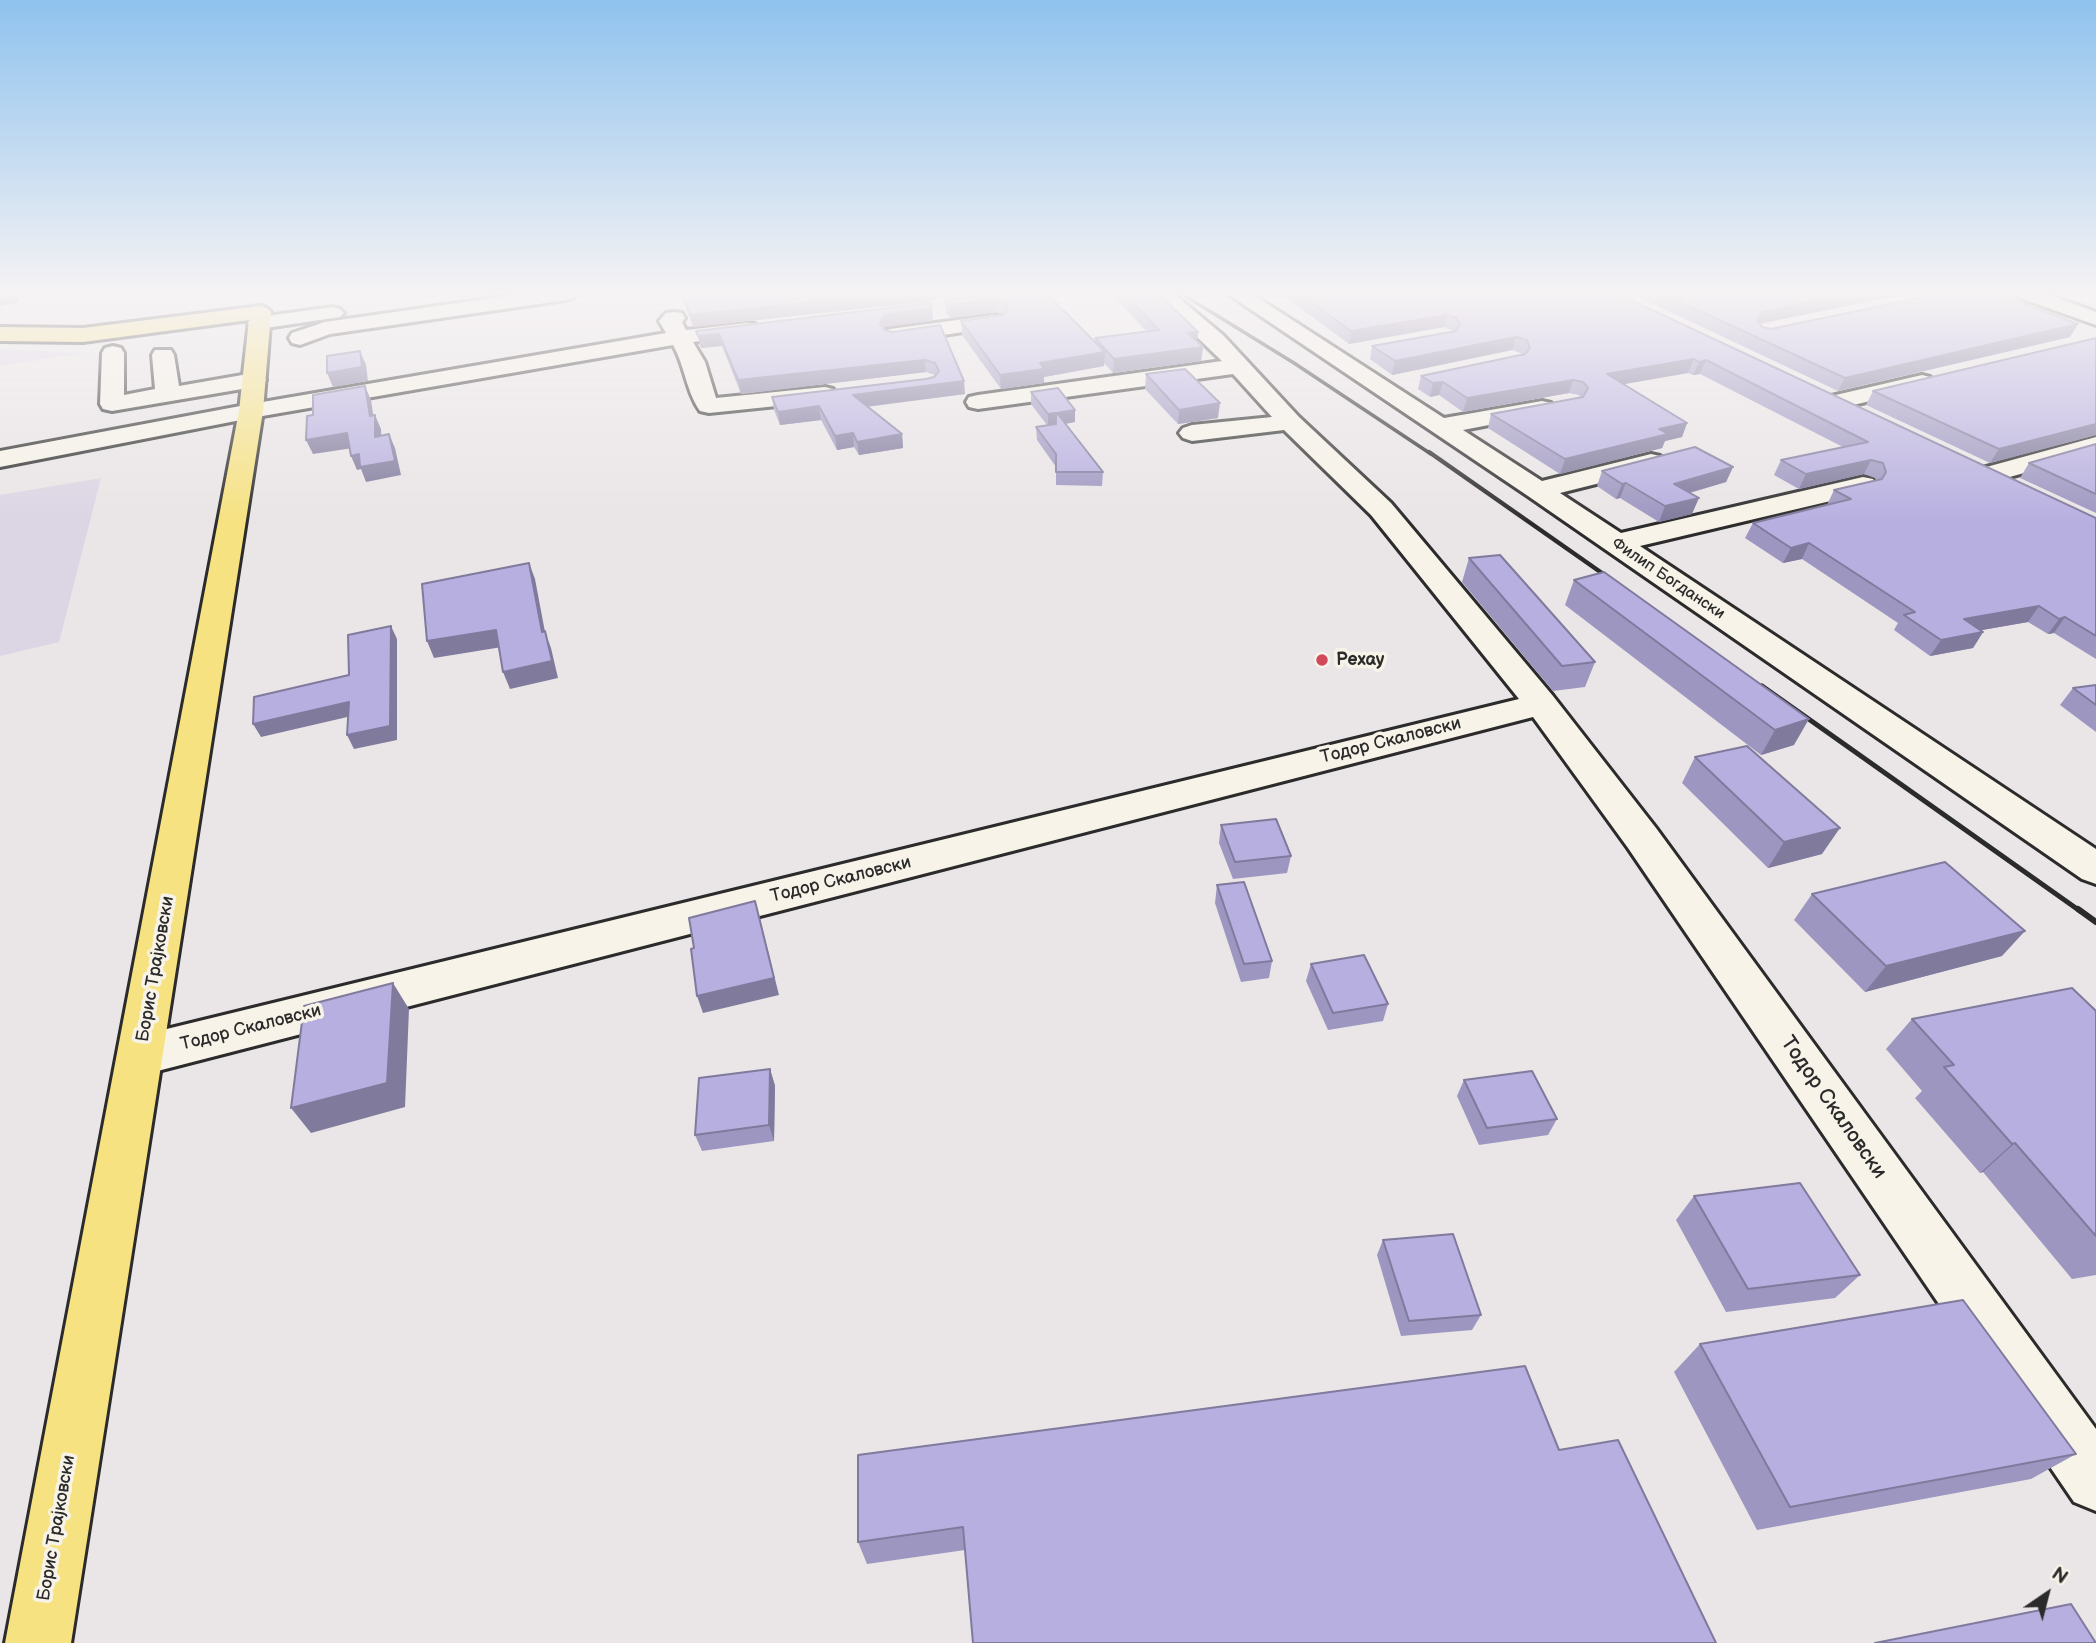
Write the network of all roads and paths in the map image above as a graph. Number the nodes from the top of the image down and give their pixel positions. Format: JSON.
{"nodes":[{"id":1,"x":113,"y":371,"type":"edge"},
{"id":2,"x":166,"y":371,"type":"edge"},
{"id":3,"x":249,"y":371,"type":"edge"},
{"id":4,"x":252,"y":371,"type":"edge"},
{"id":5,"x":297,"y":371,"type":"edge"},
{"id":6,"x":696,"y":371,"type":"edge"},
{"id":7,"x":1205,"y":371,"type":"edge"},
{"id":8,"x":1243,"y":371,"type":"edge"},
{"id":9,"x":1365,"y":371,"type":"edge"},
{"id":10,"x":248,"y":375,"type":"junction"},
{"id":11,"x":1940,"y":378,"type":"edge"},
{"id":12,"x":1810,"y":390,"type":"edge"},
{"id":13,"x":848,"y":391,"type":"edge"},
{"id":14,"x":168,"y":395,"type":"junction"},
{"id":15,"x":978,"y":402,"type":"dead end"},
{"id":16,"x":1836,"y":402,"type":"junction"},
{"id":17,"x":1569,"y":403,"type":"edge"},
{"id":18,"x":1871,"y":419,"type":"edge"},
{"id":19,"x":1290,"y":422,"type":"junction"},
{"id":20,"x":1441,"y":426,"type":"junction"},
{"id":21,"x":1192,"y":433,"type":"dead end"},
{"id":22,"x":2096,"y":445,"type":"edge"},
{"id":23,"x":1677,"y":455,"type":"edge"},
{"id":24,"x":0,"y":459,"type":"edge"},
{"id":25,"x":1863,"y":485,"type":"edge"},
{"id":26,"x":1538,"y":490,"type":"junction"},
{"id":27,"x":2024,"y":493,"type":"edge"},
{"id":28,"x":1614,"y":543,"type":"junction"},
{"id":29,"x":1541,"y":704,"type":"junction"},
{"id":30,"x":2096,"y":869,"type":"edge"},
{"id":31,"x":142,"y":1055,"type":"junction"},
{"id":32,"x":2096,"y":1480,"type":"edge"},
{"id":33,"x":38,"y":1643,"type":"edge"}],
"edges":[{"from":1,"to":14,"type":"street"},
{"from":2,"to":14,"type":"street"},
{"from":3,"to":10,"type":"main road","name":"Борис Трајковски"},
{"from":4,"to":10,"type":"street"},
{"from":5,"to":10,"type":"street"},
{"from":6,"to":13,"type":"street"},
{"from":7,"to":15,"type":"street"},
{"from":8,"to":19,"type":"street","name":"Тодор Скаловски"},
{"from":9,"to":20,"type":"street","name":"Филип Богдански"},
{"from":10,"to":14,"type":"street"},
{"from":10,"to":24,"type":"street"},
{"from":10,"to":31,"type":"main road","name":"Борис Трајковски"},
{"from":11,"to":16,"type":"street"},
{"from":12,"to":16,"type":"street"},
{"from":16,"to":18,"type":"street"},
{"from":17,"to":20,"type":"street"},
{"from":19,"to":21,"type":"street"},
{"from":19,"to":29,"type":"street","name":"Тодор Скаловски"},
{"from":20,"to":26,"type":"street","name":"Филип Богдански"},
{"from":22,"to":27,"type":"street"},
{"from":23,"to":26,"type":"street"},
{"from":25,"to":28,"type":"street"},
{"from":26,"to":28,"type":"street","name":"Филип Богдански"},
{"from":28,"to":30,"type":"street","name":"Филип Богдански"},
{"from":29,"to":31,"type":"street","name":"Тодор Скаловски"},
{"from":29,"to":32,"type":"street","name":"Тодор Скаловски"},
{"from":31,"to":33,"type":"main road","name":"Борис Трајковски"}]}
